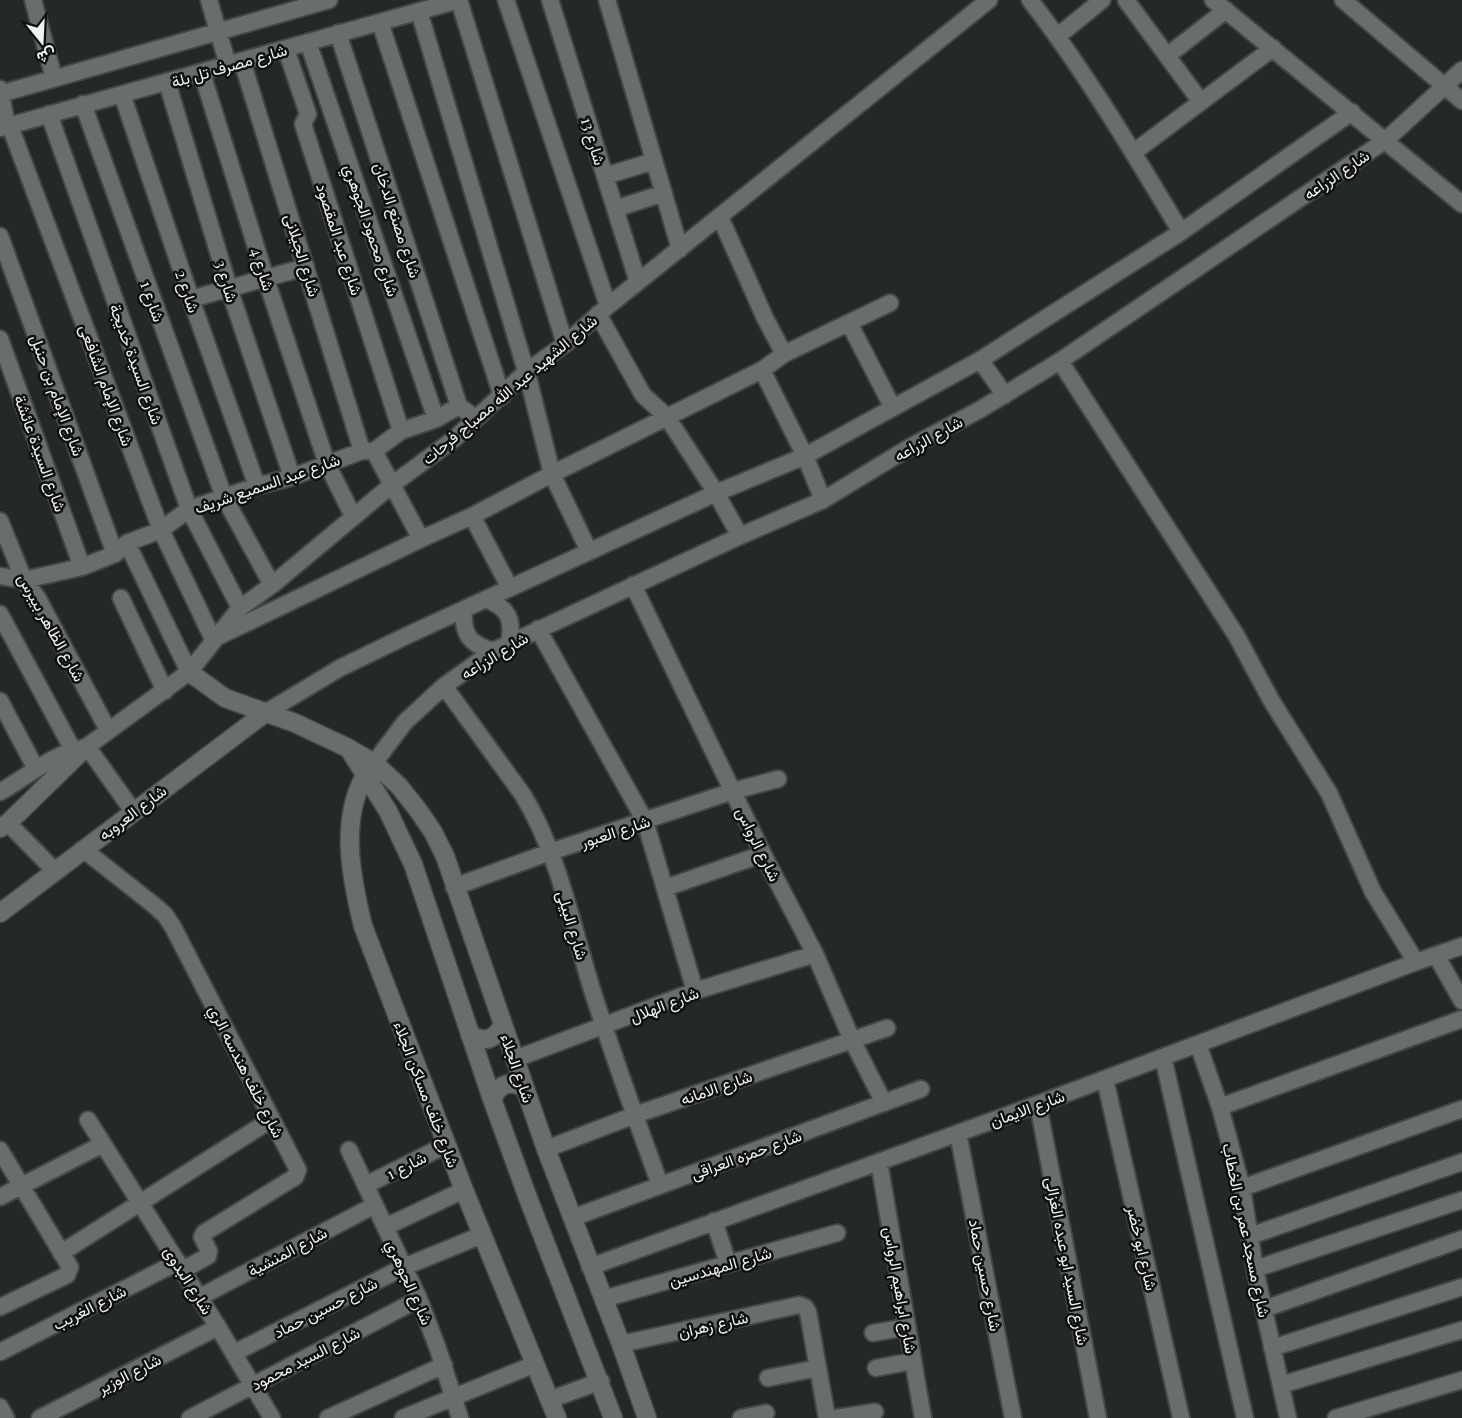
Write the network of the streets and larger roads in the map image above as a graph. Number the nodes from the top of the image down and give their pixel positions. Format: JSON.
{"nodes":[{"id":1,"x":33,"y":0,"type":"edge"},
{"id":2,"x":208,"y":0,"type":"edge"},
{"id":3,"x":329,"y":0,"type":"edge"},
{"id":4,"x":459,"y":0,"type":"edge"},
{"id":5,"x":506,"y":0,"type":"edge"},
{"id":6,"x":550,"y":0,"type":"edge"},
{"id":7,"x":608,"y":0,"type":"edge"},
{"id":8,"x":989,"y":0,"type":"edge"},
{"id":9,"x":1030,"y":0,"type":"edge"},
{"id":10,"x":1102,"y":0,"type":"edge"},
{"id":11,"x":1126,"y":0,"type":"edge"},
{"id":12,"x":1343,"y":0,"type":"edge"},
{"id":13,"x":1220,"y":5,"type":"edge"},
{"id":14,"x":419,"y":11,"type":"junction"},
{"id":15,"x":380,"y":22,"type":"junction"},
{"id":16,"x":218,"y":31,"type":"junction"},
{"id":17,"x":338,"y":33,"type":"junction"},
{"id":18,"x":1058,"y":36,"type":"junction"},
{"id":19,"x":308,"y":42,"type":"junction"},
{"id":20,"x":1273,"y":48,"type":"junction"},
{"id":21,"x":286,"y":49,"type":"junction"},
{"id":22,"x":1167,"y":56,"type":"junction"},
{"id":23,"x":235,"y":63,"type":"junction"},
{"id":24,"x":1462,"y":70,"type":"edge"},
{"id":25,"x":202,"y":73,"type":"junction"},
{"id":26,"x":54,"y":78,"type":"junction"},
{"id":27,"x":166,"y":82,"type":"junction"},
{"id":28,"x":1444,"y":86,"type":"junction"},
{"id":29,"x":0,"y":92,"type":"edge"},
{"id":30,"x":122,"y":94,"type":"junction"},
{"id":31,"x":1462,"y":101,"type":"edge"},
{"id":32,"x":1201,"y":102,"type":"junction"},
{"id":33,"x":82,"y":105,"type":"junction"},
{"id":34,"x":1352,"y":112,"type":"junction"},
{"id":35,"x":49,"y":114,"type":"junction"},
{"id":36,"x":6,"y":127,"type":"edge"},
{"id":37,"x":1386,"y":140,"type":"junction"},
{"id":38,"x":1134,"y":152,"type":"junction"},
{"id":39,"x":654,"y":161,"type":"junction"},
{"id":40,"x":605,"y":176,"type":"junction"},
{"id":41,"x":664,"y":193,"type":"junction"},
{"id":42,"x":1462,"y":204,"type":"edge"},
{"id":43,"x":615,"y":209,"type":"junction"},
{"id":44,"x":720,"y":217,"type":"junction"},
{"id":45,"x":1181,"y":232,"type":"junction"},
{"id":46,"x":0,"y":236,"type":"edge"},
{"id":47,"x":680,"y":249,"type":"junction"},
{"id":48,"x":306,"y":267,"type":"junction"},
{"id":49,"x":266,"y":279,"type":"junction"},
{"id":50,"x":638,"y":282,"type":"junction"},
{"id":51,"x":229,"y":288,"type":"junction"},
{"id":52,"x":191,"y":299,"type":"junction"},
{"id":53,"x":890,"y":303,"type":"dead end"},
{"id":54,"x":603,"y":310,"type":"junction"},
{"id":55,"x":849,"y":323,"type":"junction"},
{"id":56,"x":0,"y":339,"type":"edge"},
{"id":57,"x":565,"y":344,"type":"junction"},
{"id":58,"x":784,"y":354,"type":"junction"},
{"id":59,"x":980,"y":360,"type":"junction"},
{"id":60,"x":1060,"y":361,"type":"junction"},
{"id":61,"x":762,"y":370,"type":"junction"},
{"id":62,"x":526,"y":372,"type":"junction"},
{"id":63,"x":1005,"y":395,"type":"junction"},
{"id":64,"x":502,"y":396,"type":"junction"},
{"id":65,"x":459,"y":406,"type":"junction"},
{"id":66,"x":893,"y":408,"type":"junction"},
{"id":67,"x":667,"y":417,"type":"junction"},
{"id":68,"x":475,"y":418,"type":"junction"},
{"id":69,"x":436,"y":419,"type":"junction"},
{"id":70,"x":401,"y":431,"type":"junction"},
{"id":71,"x":368,"y":451,"type":"junction"},
{"id":72,"x":805,"y":456,"type":"junction"},
{"id":73,"x":327,"y":464,"type":"junction"},
{"id":74,"x":552,"y":474,"type":"junction"},
{"id":75,"x":292,"y":477,"type":"junction"},
{"id":76,"x":393,"y":484,"type":"junction"},
{"id":77,"x":257,"y":486,"type":"junction"},
{"id":78,"x":716,"y":493,"type":"junction"},
{"id":79,"x":224,"y":497,"type":"junction"},
{"id":80,"x":823,"y":500,"type":"junction"},
{"id":81,"x":189,"y":510,"type":"junction"},
{"id":82,"x":353,"y":516,"type":"junction"},
{"id":83,"x":472,"y":516,"type":"junction"},
{"id":84,"x":0,"y":521,"type":"edge"},
{"id":85,"x":161,"y":530,"type":"junction"},
{"id":86,"x":740,"y":536,"type":"junction"},
{"id":87,"x":421,"y":539,"type":"junction"},
{"id":88,"x":121,"y":549,"type":"junction"},
{"id":89,"x":589,"y":551,"type":"junction"},
{"id":90,"x":82,"y":567,"type":"junction"},
{"id":91,"x":0,"y":576,"type":"edge"},
{"id":92,"x":24,"y":580,"type":"junction"},
{"id":93,"x":272,"y":585,"type":"junction"},
{"id":94,"x":633,"y":585,"type":"junction"},
{"id":95,"x":510,"y":588,"type":"junction"},
{"id":96,"x":121,"y":598,"type":"dead end"},
{"id":97,"x":486,"y":599,"type":"junction"},
{"id":98,"x":240,"y":608,"type":"junction"},
{"id":99,"x":464,"y":609,"type":"junction"},
{"id":100,"x":0,"y":614,"type":"edge"},
{"id":101,"x":538,"y":629,"type":"junction"},
{"id":102,"x":213,"y":639,"type":"junction"},
{"id":103,"x":508,"y":643,"type":"junction"},
{"id":104,"x":494,"y":651,"type":"junction"},
{"id":105,"x":189,"y":672,"type":"junction"},
{"id":106,"x":444,"y":686,"type":"junction"},
{"id":107,"x":165,"y":691,"type":"junction"},
{"id":108,"x":0,"y":702,"type":"edge"},
{"id":109,"x":264,"y":713,"type":"junction"},
{"id":110,"x":108,"y":730,"type":"junction"},
{"id":111,"x":79,"y":749,"type":"junction"},
{"id":112,"x":36,"y":769,"type":"junction"},
{"id":113,"x":369,"y":770,"type":"junction"},
{"id":114,"x":778,"y":778,"type":"dead end"},
{"id":115,"x":1,"y":790,"type":"edge"},
{"id":116,"x":733,"y":791,"type":"junction"},
{"id":117,"x":133,"y":811,"type":"junction"},
{"id":118,"x":645,"y":822,"type":"junction"},
{"id":119,"x":4,"y":826,"type":"edge"},
{"id":120,"x":83,"y":849,"type":"junction"},
{"id":121,"x":550,"y":852,"type":"junction"},
{"id":122,"x":763,"y":854,"type":"junction"},
{"id":123,"x":54,"y":871,"type":"junction"},
{"id":124,"x":454,"y":887,"type":"junction"},
{"id":125,"x":665,"y":888,"type":"junction"},
{"id":126,"x":0,"y":913,"type":"edge"},
{"id":127,"x":1462,"y":946,"type":"edge"},
{"id":128,"x":814,"y":954,"type":"junction"},
{"id":129,"x":1436,"y":955,"type":"junction"},
{"id":130,"x":1416,"y":962,"type":"junction"},
{"id":131,"x":696,"y":991,"type":"junction"},
{"id":132,"x":1462,"y":1001,"type":"edge"},
{"id":133,"x":1462,"y":1019,"type":"edge"},
{"id":134,"x":503,"y":1024,"type":"junction"},
{"id":135,"x":604,"y":1027,"type":"junction"},
{"id":136,"x":886,"y":1028,"type":"dead end"},
{"id":137,"x":470,"y":1035,"type":"junction"},
{"id":138,"x":852,"y":1040,"type":"junction"},
{"id":139,"x":1198,"y":1044,"type":"junction"},
{"id":140,"x":1163,"y":1057,"type":"junction"},
{"id":141,"x":515,"y":1059,"type":"junction"},
{"id":142,"x":1105,"y":1079,"type":"junction"},
{"id":143,"x":525,"y":1088,"type":"junction"},
{"id":144,"x":921,"y":1089,"type":"dead end"},
{"id":145,"x":492,"y":1099,"type":"junction"},
{"id":146,"x":884,"y":1103,"type":"junction"},
{"id":147,"x":1038,"y":1104,"type":"junction"},
{"id":148,"x":1220,"y":1107,"type":"junction"},
{"id":149,"x":1462,"y":1109,"type":"edge"},
{"id":150,"x":635,"y":1115,"type":"junction"},
{"id":151,"x":272,"y":1119,"type":"junction"},
{"id":152,"x":88,"y":1120,"type":"dead end"},
{"id":153,"x":958,"y":1133,"type":"junction"},
{"id":154,"x":103,"y":1144,"type":"junction"},
{"id":155,"x":446,"y":1145,"type":"junction"},
{"id":156,"x":546,"y":1149,"type":"junction"},
{"id":157,"x":0,"y":1150,"type":"edge"},
{"id":158,"x":349,"y":1150,"type":"dead end"},
{"id":159,"x":879,"y":1162,"type":"junction"},
{"id":160,"x":1462,"y":1162,"type":"edge"},
{"id":161,"x":366,"y":1185,"type":"junction"},
{"id":162,"x":660,"y":1185,"type":"junction"},
{"id":163,"x":22,"y":1187,"type":"junction"},
{"id":164,"x":1242,"y":1188,"type":"junction"},
{"id":165,"x":464,"y":1190,"type":"junction"},
{"id":166,"x":0,"y":1197,"type":"edge"},
{"id":167,"x":1462,"y":1200,"type":"edge"},
{"id":168,"x":140,"y":1203,"type":"junction"},
{"id":169,"x":375,"y":1205,"type":"junction"},
{"id":170,"x":572,"y":1218,"type":"junction"},
{"id":171,"x":714,"y":1221,"type":"junction"},
{"id":172,"x":385,"y":1227,"type":"junction"},
{"id":173,"x":837,"y":1233,"type":"dead end"},
{"id":174,"x":482,"y":1235,"type":"junction"},
{"id":175,"x":1250,"y":1236,"type":"junction"},
{"id":176,"x":1462,"y":1239,"type":"edge"},
{"id":177,"x":61,"y":1253,"type":"junction"},
{"id":178,"x":728,"y":1263,"type":"junction"},
{"id":179,"x":181,"y":1266,"type":"junction"},
{"id":180,"x":590,"y":1266,"type":"junction"},
{"id":181,"x":404,"y":1267,"type":"junction"},
{"id":182,"x":1255,"y":1269,"type":"junction"},
{"id":183,"x":1462,"y":1287,"type":"edge"},
{"id":184,"x":200,"y":1297,"type":"junction"},
{"id":185,"x":419,"y":1299,"type":"junction"},
{"id":186,"x":603,"y":1299,"type":"junction"},
{"id":187,"x":0,"y":1307,"type":"edge"},
{"id":188,"x":1264,"y":1309,"type":"junction"},
{"id":189,"x":218,"y":1327,"type":"junction"},
{"id":190,"x":907,"y":1327,"type":"junction"},
{"id":191,"x":1462,"y":1330,"type":"edge"},
{"id":192,"x":873,"y":1333,"type":"dead end"},
{"id":193,"x":621,"y":1344,"type":"junction"},
{"id":194,"x":1272,"y":1348,"type":"junction"},
{"id":195,"x":0,"y":1352,"type":"edge"},
{"id":196,"x":234,"y":1353,"type":"junction"},
{"id":197,"x":913,"y":1361,"type":"junction"},
{"id":198,"x":535,"y":1364,"type":"junction"},
{"id":199,"x":444,"y":1365,"type":"junction"},
{"id":200,"x":818,"y":1368,"type":"junction"},
{"id":201,"x":876,"y":1368,"type":"dead end"},
{"id":202,"x":768,"y":1378,"type":"dead end"},
{"id":203,"x":1462,"y":1380,"type":"edge"},
{"id":204,"x":601,"y":1382,"type":"junction"},
{"id":205,"x":254,"y":1385,"type":"junction"},
{"id":206,"x":1281,"y":1385,"type":"junction"},
{"id":207,"x":454,"y":1397,"type":"junction"},
{"id":208,"x":549,"y":1400,"type":"junction"},
{"id":209,"x":0,"y":1407,"type":"edge"},
{"id":210,"x":875,"y":1412,"type":"dead end"},
{"id":211,"x":765,"y":1413,"type":"dead end"},
{"id":212,"x":6,"y":1418,"type":"edge"},
{"id":213,"x":40,"y":1418,"type":"edge"},
{"id":214,"x":190,"y":1418,"type":"edge"},
{"id":215,"x":273,"y":1418,"type":"edge"},
{"id":216,"x":328,"y":1418,"type":"edge"},
{"id":217,"x":403,"y":1418,"type":"edge"},
{"id":218,"x":460,"y":1418,"type":"edge"},
{"id":219,"x":557,"y":1418,"type":"edge"},
{"id":220,"x":613,"y":1418,"type":"edge"},
{"id":221,"x":647,"y":1418,"type":"edge"},
{"id":222,"x":741,"y":1418,"type":"edge"},
{"id":223,"x":827,"y":1418,"type":"edge"},
{"id":224,"x":836,"y":1418,"type":"edge"},
{"id":225,"x":923,"y":1418,"type":"edge"},
{"id":226,"x":1013,"y":1418,"type":"edge"},
{"id":227,"x":1098,"y":1418,"type":"edge"},
{"id":228,"x":1181,"y":1418,"type":"edge"},
{"id":229,"x":1245,"y":1418,"type":"edge"},
{"id":230,"x":1288,"y":1418,"type":"edge"},
{"id":231,"x":1336,"y":1418,"type":"edge"}],
"edges":[{"from":1,"to":26,"type":"street"},
{"from":2,"to":16,"type":"street","name":"شارع الجيلانى"},
{"from":3,"to":16,"type":"street"},
{"from":4,"to":14,"type":"street","name":"شارع مصرف تل بلة"},
{"from":4,"to":57,"type":"street"},
{"from":5,"to":54,"type":"street"},
{"from":6,"to":40,"type":"street","name":"شارع 13"},
{"from":7,"to":39,"type":"street"},
{"from":8,"to":44,"type":"street","name":"شارع الشهيد عبد الله مصباح فرحات"},
{"from":9,"to":18,"type":"street"},
{"from":10,"to":18,"type":"street"},
{"from":11,"to":22,"type":"street"},
{"from":12,"to":28,"type":"street"},
{"from":13,"to":20,"type":"street"},
{"from":13,"to":22,"type":"street"},
{"from":14,"to":15,"type":"street","name":"شارع مصرف تل بلة"},
{"from":14,"to":62,"type":"street"},
{"from":15,"to":17,"type":"street","name":"شارع مصرف تل بلة"},
{"from":15,"to":64,"type":"street"},
{"from":16,"to":23,"type":"street","name":"شارع الجيلانى"},
{"from":16,"to":26,"type":"street"},
{"from":17,"to":19,"type":"street","name":"شارع مصرف تل بلة"},
{"from":17,"to":65,"type":"street","name":"شارع مصنع الدخان"},
{"from":18,"to":38,"type":"street"},
{"from":19,"to":21,"type":"street","name":"شارع مصرف تل بلة"},
{"from":19,"to":69,"type":"street","name":"شارع محمود الجوهري"},
{"from":20,"to":32,"type":"street"},
{"from":20,"to":34,"type":"street"},
{"from":21,"to":23,"type":"street","name":"شارع مصرف تل بلة"},
{"from":21,"to":70,"type":"street","name":"شارع عبد المقصود"},
{"from":22,"to":32,"type":"street"},
{"from":23,"to":25,"type":"street","name":"شارع مصرف تل بلة"},
{"from":23,"to":48,"type":"street","name":"شارع الجيلانى"},
{"from":24,"to":28,"type":"street","name":"شارع الزراعه"},
{"from":25,"to":27,"type":"street","name":"شارع مصرف تل بلة"},
{"from":25,"to":49,"type":"street","name":"شارع 4"},
{"from":26,"to":29,"type":"street"},
{"from":27,"to":30,"type":"street","name":"شارع مصرف تل بلة"},
{"from":27,"to":51,"type":"street","name":"شارع 3"},
{"from":28,"to":31,"type":"street"},
{"from":28,"to":37,"type":"street","name":"شارع الزراعه"},
{"from":29,"to":36,"type":"street","name":"شارع الإمام الشافعى"},
{"from":30,"to":33,"type":"street","name":"شارع مصرف تل بلة"},
{"from":30,"to":52,"type":"street","name":"شارع 2"},
{"from":32,"to":38,"type":"street"},
{"from":33,"to":35,"type":"street","name":"شارع مصرف تل بلة"},
{"from":33,"to":79,"type":"street","name":"شارع 1"},
{"from":34,"to":37,"type":"street"},
{"from":34,"to":45,"type":"street"},
{"from":35,"to":36,"type":"street","name":"شارع مصرف تل بلة"},
{"from":35,"to":81,"type":"street","name":"شارع السيدة خديجة"},
{"from":36,"to":85,"type":"street","name":"شارع الإمام الشافعى"},
{"from":37,"to":42,"type":"street"},
{"from":37,"to":60,"type":"street","name":"شارع الزراعه"},
{"from":38,"to":45,"type":"street"},
{"from":39,"to":40,"type":"street"},
{"from":39,"to":41,"type":"street"},
{"from":40,"to":43,"type":"street","name":"شارع 13"},
{"from":41,"to":43,"type":"street"},
{"from":41,"to":47,"type":"street"},
{"from":43,"to":50,"type":"street","name":"شارع 13"},
{"from":44,"to":47,"type":"street","name":"شارع الشهيد عبد الله مصباح فرحات"},
{"from":44,"to":58,"type":"street"},
{"from":45,"to":59,"type":"street"},
{"from":46,"to":88,"type":"street","name":"شارع الإمام بن حنبل"},
{"from":47,"to":50,"type":"street","name":"شارع الشهيد عبد الله مصباح فرحات"},
{"from":48,"to":49,"type":"street"},
{"from":48,"to":71,"type":"street","name":"شارع الجيلانى"},
{"from":49,"to":51,"type":"street"},
{"from":49,"to":73,"type":"street","name":"شارع 4"},
{"from":50,"to":54,"type":"street","name":"شارع الشهيد عبد الله مصباح فرحات"},
{"from":51,"to":52,"type":"street"},
{"from":51,"to":75,"type":"street","name":"شارع 3"},
{"from":52,"to":77,"type":"street","name":"شارع 2"},
{"from":53,"to":55,"type":"street"},
{"from":54,"to":57,"type":"street","name":"شارع الشهيد عبد الله مصباح فرحات"},
{"from":54,"to":67,"type":"street"},
{"from":55,"to":58,"type":"street"},
{"from":55,"to":66,"type":"street"},
{"from":56,"to":90,"type":"street","name":"شارع السيدة عائشة"},
{"from":57,"to":62,"type":"street","name":"شارع الشهيد عبد الله مصباح فرحات"},
{"from":58,"to":61,"type":"street"},
{"from":59,"to":63,"type":"street"},
{"from":59,"to":66,"type":"street"},
{"from":60,"to":63,"type":"street","name":"شارع الزراعه"},
{"from":60,"to":130,"type":"street"},
{"from":61,"to":67,"type":"street"},
{"from":61,"to":72,"type":"street"},
{"from":62,"to":64,"type":"street","name":"شارع الشهيد عبد الله مصباح فرحات"},
{"from":62,"to":74,"type":"street"},
{"from":63,"to":80,"type":"street","name":"شارع الزراعه"},
{"from":64,"to":68,"type":"street","name":"شارع الشهيد عبد الله مصباح فرحات"},
{"from":65,"to":68,"type":"street"},
{"from":65,"to":69,"type":"street","name":"شارع عبد السميع شريف"},
{"from":66,"to":72,"type":"street"},
{"from":67,"to":74,"type":"street"},
{"from":67,"to":78,"type":"street"},
{"from":68,"to":76,"type":"street","name":"شارع الشهيد عبد الله مصباح فرحات"},
{"from":69,"to":70,"type":"street","name":"شارع عبد السميع شريف"},
{"from":70,"to":71,"type":"street","name":"شارع عبد السميع شريف"},
{"from":71,"to":73,"type":"street","name":"شارع عبد السميع شريف"},
{"from":71,"to":76,"type":"street","name":"شارع الجيلانى"},
{"from":72,"to":78,"type":"street"},
{"from":72,"to":80,"type":"street"},
{"from":73,"to":75,"type":"street","name":"شارع عبد السميع شريف"},
{"from":73,"to":82,"type":"street","name":"شارع 4"},
{"from":74,"to":83,"type":"street"},
{"from":74,"to":89,"type":"street"},
{"from":75,"to":77,"type":"street","name":"شارع عبد السميع شريف"},
{"from":76,"to":82,"type":"street","name":"شارع الشهيد عبد الله مصباح فرحات"},
{"from":76,"to":87,"type":"street","name":"شارع الجيلانى"},
{"from":77,"to":79,"type":"street","name":"شارع عبد السميع شريف"},
{"from":78,"to":86,"type":"street"},
{"from":78,"to":89,"type":"street"},
{"from":79,"to":81,"type":"street","name":"شارع عبد السميع شريف"},
{"from":79,"to":93,"type":"street","name":"شارع 1"},
{"from":80,"to":86,"type":"street","name":"شارع الزراعه"},
{"from":81,"to":85,"type":"street","name":"شارع عبد السميع شريف"},
{"from":81,"to":98,"type":"street","name":"شارع السيدة خديجة"},
{"from":82,"to":93,"type":"street","name":"شارع الشهيد عبد الله مصباح فرحات"},
{"from":83,"to":87,"type":"street"},
{"from":83,"to":95,"type":"street"},
{"from":84,"to":92,"type":"street","name":"شارع الظاهر بيبرس"},
{"from":85,"to":88,"type":"street","name":"شارع عبد السميع شريف"},
{"from":85,"to":102,"type":"street","name":"شارع الإمام الشافعى"},
{"from":86,"to":94,"type":"street","name":"شارع الزراعه"},
{"from":87,"to":102,"type":"street"},
{"from":88,"to":90,"type":"street","name":"شارع عبد السميع شريف"},
{"from":88,"to":105,"type":"street","name":"شارع الإمام بن حنبل"},
{"from":89,"to":95,"type":"street"},
{"from":90,"to":92,"type":"street","name":"شارع عبد السميع شريف"},
{"from":91,"to":92,"type":"street"},
{"from":92,"to":110,"type":"street","name":"شارع الظاهر بيبرس"},
{"from":93,"to":98,"type":"street","name":"شارع الشهيد عبد الله مصباح فرحات"},
{"from":94,"to":101,"type":"street","name":"شارع الزراعه"},
{"from":94,"to":116,"type":"street","name":"شارع الرواس"},
{"from":95,"to":97,"type":"street"},
{"from":96,"to":107,"type":"street"},
{"from":97,"to":99,"type":"street"},
{"from":97,"to":103,"type":"street"},
{"from":98,"to":102,"type":"street","name":"شارع الشهيد عبد الله مصباح فرحات"},
{"from":99,"to":104,"type":"street"},
{"from":99,"to":109,"type":"street"},
{"from":100,"to":111,"type":"street"},
{"from":101,"to":103,"type":"street","name":"شارع الزراعه"},
{"from":101,"to":118,"type":"street"},
{"from":102,"to":105,"type":"street","name":"شارع الشهيد عبد الله مصباح فرحات"},
{"from":103,"to":104,"type":"street","name":"شارع الزراعه"},
{"from":104,"to":106,"type":"street","name":"شارع الزراعه"},
{"from":105,"to":107,"type":"street","name":"شارع الشهيد عبد الله مصباح فرحات"},
{"from":105,"to":109,"type":"street","name":"شارع الجلاء"},
{"from":106,"to":113,"type":"street","name":"شارع الزراعه"},
{"from":106,"to":121,"type":"street","name":"شارع البيلى"},
{"from":107,"to":110,"type":"street","name":"شارع الشهيد عبد الله مصباح فرحات"},
{"from":108,"to":112,"type":"street"},
{"from":109,"to":113,"type":"street","name":"شارع الجلاء"},
{"from":109,"to":117,"type":"street","name":"شارع العروبه"},
{"from":110,"to":111,"type":"street","name":"شارع الشهيد عبد الله مصباح فرحات"},
{"from":111,"to":112,"type":"street","name":"شارع الشهيد عبد الله مصباح فرحات"},
{"from":111,"to":117,"type":"street"},
{"from":111,"to":119,"type":"street"},
{"from":112,"to":115,"type":"street","name":"شارع الشهيد عبد الله مصباح فرحات"},
{"from":113,"to":124,"type":"street","name":"شارع الجلاء"},
{"from":113,"to":137,"type":"street","name":"شارع الجلاء"},
{"from":113,"to":155,"type":"street","name":"شارع خلف مساكن الجلاء"},
{"from":114,"to":116,"type":"street","name":"شارع العبور"},
{"from":116,"to":118,"type":"street","name":"شارع العبور"},
{"from":116,"to":122,"type":"street","name":"شارع الرواس"},
{"from":117,"to":120,"type":"street","name":"شارع العروبه"},
{"from":118,"to":121,"type":"street","name":"شارع العبور"},
{"from":118,"to":125,"type":"street"},
{"from":119,"to":123,"type":"street"},
{"from":120,"to":123,"type":"street","name":"شارع العروبه"},
{"from":120,"to":151,"type":"street","name":"شارع خلف هندسه الري"},
{"from":121,"to":124,"type":"street","name":"شارع العبور"},
{"from":121,"to":135,"type":"street","name":"شارع البيلى"},
{"from":122,"to":125,"type":"street"},
{"from":122,"to":128,"type":"street","name":"شارع الرواس"},
{"from":123,"to":126,"type":"street","name":"شارع العروبه"},
{"from":124,"to":134,"type":"street","name":"شارع الجلاء"},
{"from":125,"to":131,"type":"street"},
{"from":127,"to":129,"type":"street","name":"شارع الايمان"},
{"from":128,"to":131,"type":"street","name":"شارع الهلال"},
{"from":128,"to":138,"type":"street","name":"شارع الرواس"},
{"from":129,"to":130,"type":"street","name":"شارع الايمان"},
{"from":129,"to":132,"type":"street"},
{"from":130,"to":139,"type":"street","name":"شارع الايمان"},
{"from":131,"to":135,"type":"street","name":"شارع الهلال"},
{"from":133,"to":148,"type":"street"},
{"from":134,"to":137,"type":"street"},
{"from":134,"to":141,"type":"street","name":"شارع الجلاء"},
{"from":135,"to":141,"type":"street","name":"شارع الهلال"},
{"from":135,"to":150,"type":"street","name":"شارع البيلى"},
{"from":136,"to":138,"type":"street","name":"شارع الامانه"},
{"from":137,"to":145,"type":"street","name":"شارع الجلاء"},
{"from":138,"to":146,"type":"street","name":"شارع الرواس"},
{"from":138,"to":150,"type":"street","name":"شارع الامانه"},
{"from":139,"to":140,"type":"street","name":"شارع الايمان"},
{"from":139,"to":148,"type":"street","name":"شارع مسجد عمر بن الخطاب"},
{"from":140,"to":142,"type":"street","name":"شارع الايمان"},
{"from":140,"to":229,"type":"street"},
{"from":141,"to":143,"type":"street","name":"شارع الجلاء"},
{"from":142,"to":147,"type":"street","name":"شارع الايمان"},
{"from":142,"to":228,"type":"street","name":"شارع ابو خضر"},
{"from":143,"to":145,"type":"street"},
{"from":143,"to":156,"type":"street","name":"شارع الجلاء"},
{"from":144,"to":146,"type":"street","name":"شارع حمزه العراقى"},
{"from":145,"to":204,"type":"street","name":"شارع الجلاء"},
{"from":146,"to":162,"type":"street","name":"شارع حمزه العراقى"},
{"from":147,"to":153,"type":"street","name":"شارع الايمان"},
{"from":147,"to":227,"type":"street","name":"شارع السيد ابو عبده الغزالى"},
{"from":148,"to":164,"type":"street","name":"شارع مسجد عمر بن الخطاب"},
{"from":149,"to":164,"type":"street"},
{"from":150,"to":156,"type":"street","name":"شارع الامانه"},
{"from":150,"to":162,"type":"street","name":"شارع البيلى"},
{"from":151,"to":168,"type":"street"},
{"from":151,"to":179,"type":"street","name":"شارع خلف هندسه الري"},
{"from":152,"to":154,"type":"street","name":"شارع البدوى"},
{"from":153,"to":159,"type":"street","name":"شارع الايمان"},
{"from":153,"to":226,"type":"street","name":"شارع حسين حماد"},
{"from":154,"to":163,"type":"street"},
{"from":154,"to":168,"type":"street","name":"شارع البدوى"},
{"from":155,"to":161,"type":"street","name":"شارع 1"},
{"from":155,"to":165,"type":"street","name":"شارع خلف مساكن الجلاء"},
{"from":156,"to":170,"type":"street","name":"شارع الجلاء"},
{"from":157,"to":163,"type":"street"},
{"from":158,"to":161,"type":"street","name":"شارع الجوهري"},
{"from":159,"to":171,"type":"street","name":"شارع الايمان"},
{"from":159,"to":190,"type":"street","name":"شارع ابراهيم الرواس"},
{"from":160,"to":175,"type":"street"},
{"from":161,"to":169,"type":"street","name":"شارع الجوهري"},
{"from":162,"to":170,"type":"street","name":"شارع حمزه العراقى"},
{"from":163,"to":166,"type":"street"},
{"from":163,"to":177,"type":"street"},
{"from":164,"to":175,"type":"street","name":"شارع مسجد عمر بن الخطاب"},
{"from":165,"to":172,"type":"street"},
{"from":165,"to":174,"type":"street","name":"شارع خلف مساكن الجلاء"},
{"from":167,"to":182,"type":"street"},
{"from":168,"to":177,"type":"street"},
{"from":168,"to":179,"type":"street","name":"شارع البدوى"},
{"from":169,"to":172,"type":"street","name":"شارع الجوهري"},
{"from":169,"to":184,"type":"street","name":"شارع المنشية"},
{"from":170,"to":180,"type":"street","name":"شارع الجلاء"},
{"from":171,"to":178,"type":"street"},
{"from":171,"to":180,"type":"street","name":"شارع الايمان"},
{"from":172,"to":181,"type":"street","name":"شارع الجوهري"},
{"from":173,"to":178,"type":"street","name":"شارع المهندسين"},
{"from":174,"to":181,"type":"street","name":"شارع حسين حماد"},
{"from":174,"to":198,"type":"street","name":"شارع خلف مساكن الجلاء"},
{"from":175,"to":182,"type":"street","name":"شارع مسجد عمر بن الخطاب"},
{"from":176,"to":188,"type":"street"},
{"from":177,"to":187,"type":"street"},
{"from":178,"to":186,"type":"street","name":"شارع المهندسين"},
{"from":179,"to":184,"type":"street","name":"شارع البدوى"},
{"from":179,"to":195,"type":"street","name":"شارع الغريب"},
{"from":180,"to":186,"type":"street","name":"شارع الجلاء"},
{"from":181,"to":185,"type":"street","name":"شارع الجوهري"},
{"from":181,"to":196,"type":"street","name":"شارع حسين حماد"},
{"from":182,"to":188,"type":"street","name":"شارع مسجد عمر بن الخطاب"},
{"from":183,"to":194,"type":"street"},
{"from":184,"to":189,"type":"street","name":"شارع البدوى"},
{"from":185,"to":199,"type":"street","name":"شارع الجوهري"},
{"from":185,"to":205,"type":"street","name":"شارع السيد محمود"},
{"from":186,"to":193,"type":"street","name":"شارع الجلاء"},
{"from":188,"to":194,"type":"street","name":"شارع مسجد عمر بن الخطاب"},
{"from":189,"to":196,"type":"street","name":"شارع البدوى"},
{"from":189,"to":213,"type":"street","name":"شارع الوزير"},
{"from":190,"to":192,"type":"street"},
{"from":190,"to":197,"type":"street","name":"شارع ابراهيم الرواس"},
{"from":191,"to":206,"type":"street"},
{"from":193,"to":200,"type":"street","name":"شارع زهران"},
{"from":193,"to":221,"type":"street","name":"شارع الجلاء"},
{"from":194,"to":206,"type":"street","name":"شارع مسجد عمر بن الخطاب"},
{"from":196,"to":205,"type":"street","name":"شارع البدوى"},
{"from":197,"to":201,"type":"street"},
{"from":197,"to":225,"type":"street","name":"شارع ابراهيم الرواس"},
{"from":198,"to":207,"type":"street"},
{"from":198,"to":208,"type":"street","name":"شارع خلف مساكن الجلاء"},
{"from":199,"to":207,"type":"street","name":"شارع الجوهري"},
{"from":199,"to":216,"type":"street"},
{"from":200,"to":202,"type":"street"},
{"from":200,"to":223,"type":"street"},
{"from":203,"to":231,"type":"street"},
{"from":204,"to":208,"type":"street"},
{"from":204,"to":220,"type":"street","name":"شارع الجلاء"},
{"from":205,"to":214,"type":"street","name":"شارع السيد محمود"},
{"from":205,"to":215,"type":"street","name":"شارع البدوى"},
{"from":206,"to":230,"type":"street","name":"شارع مسجد عمر بن الخطاب"},
{"from":207,"to":217,"type":"street"},
{"from":207,"to":218,"type":"street","name":"شارع الجوهري"},
{"from":208,"to":219,"type":"street","name":"شارع خلف مساكن الجلاء"},
{"from":209,"to":212,"type":"street"},
{"from":210,"to":224,"type":"street"},
{"from":211,"to":222,"type":"street"}]}
